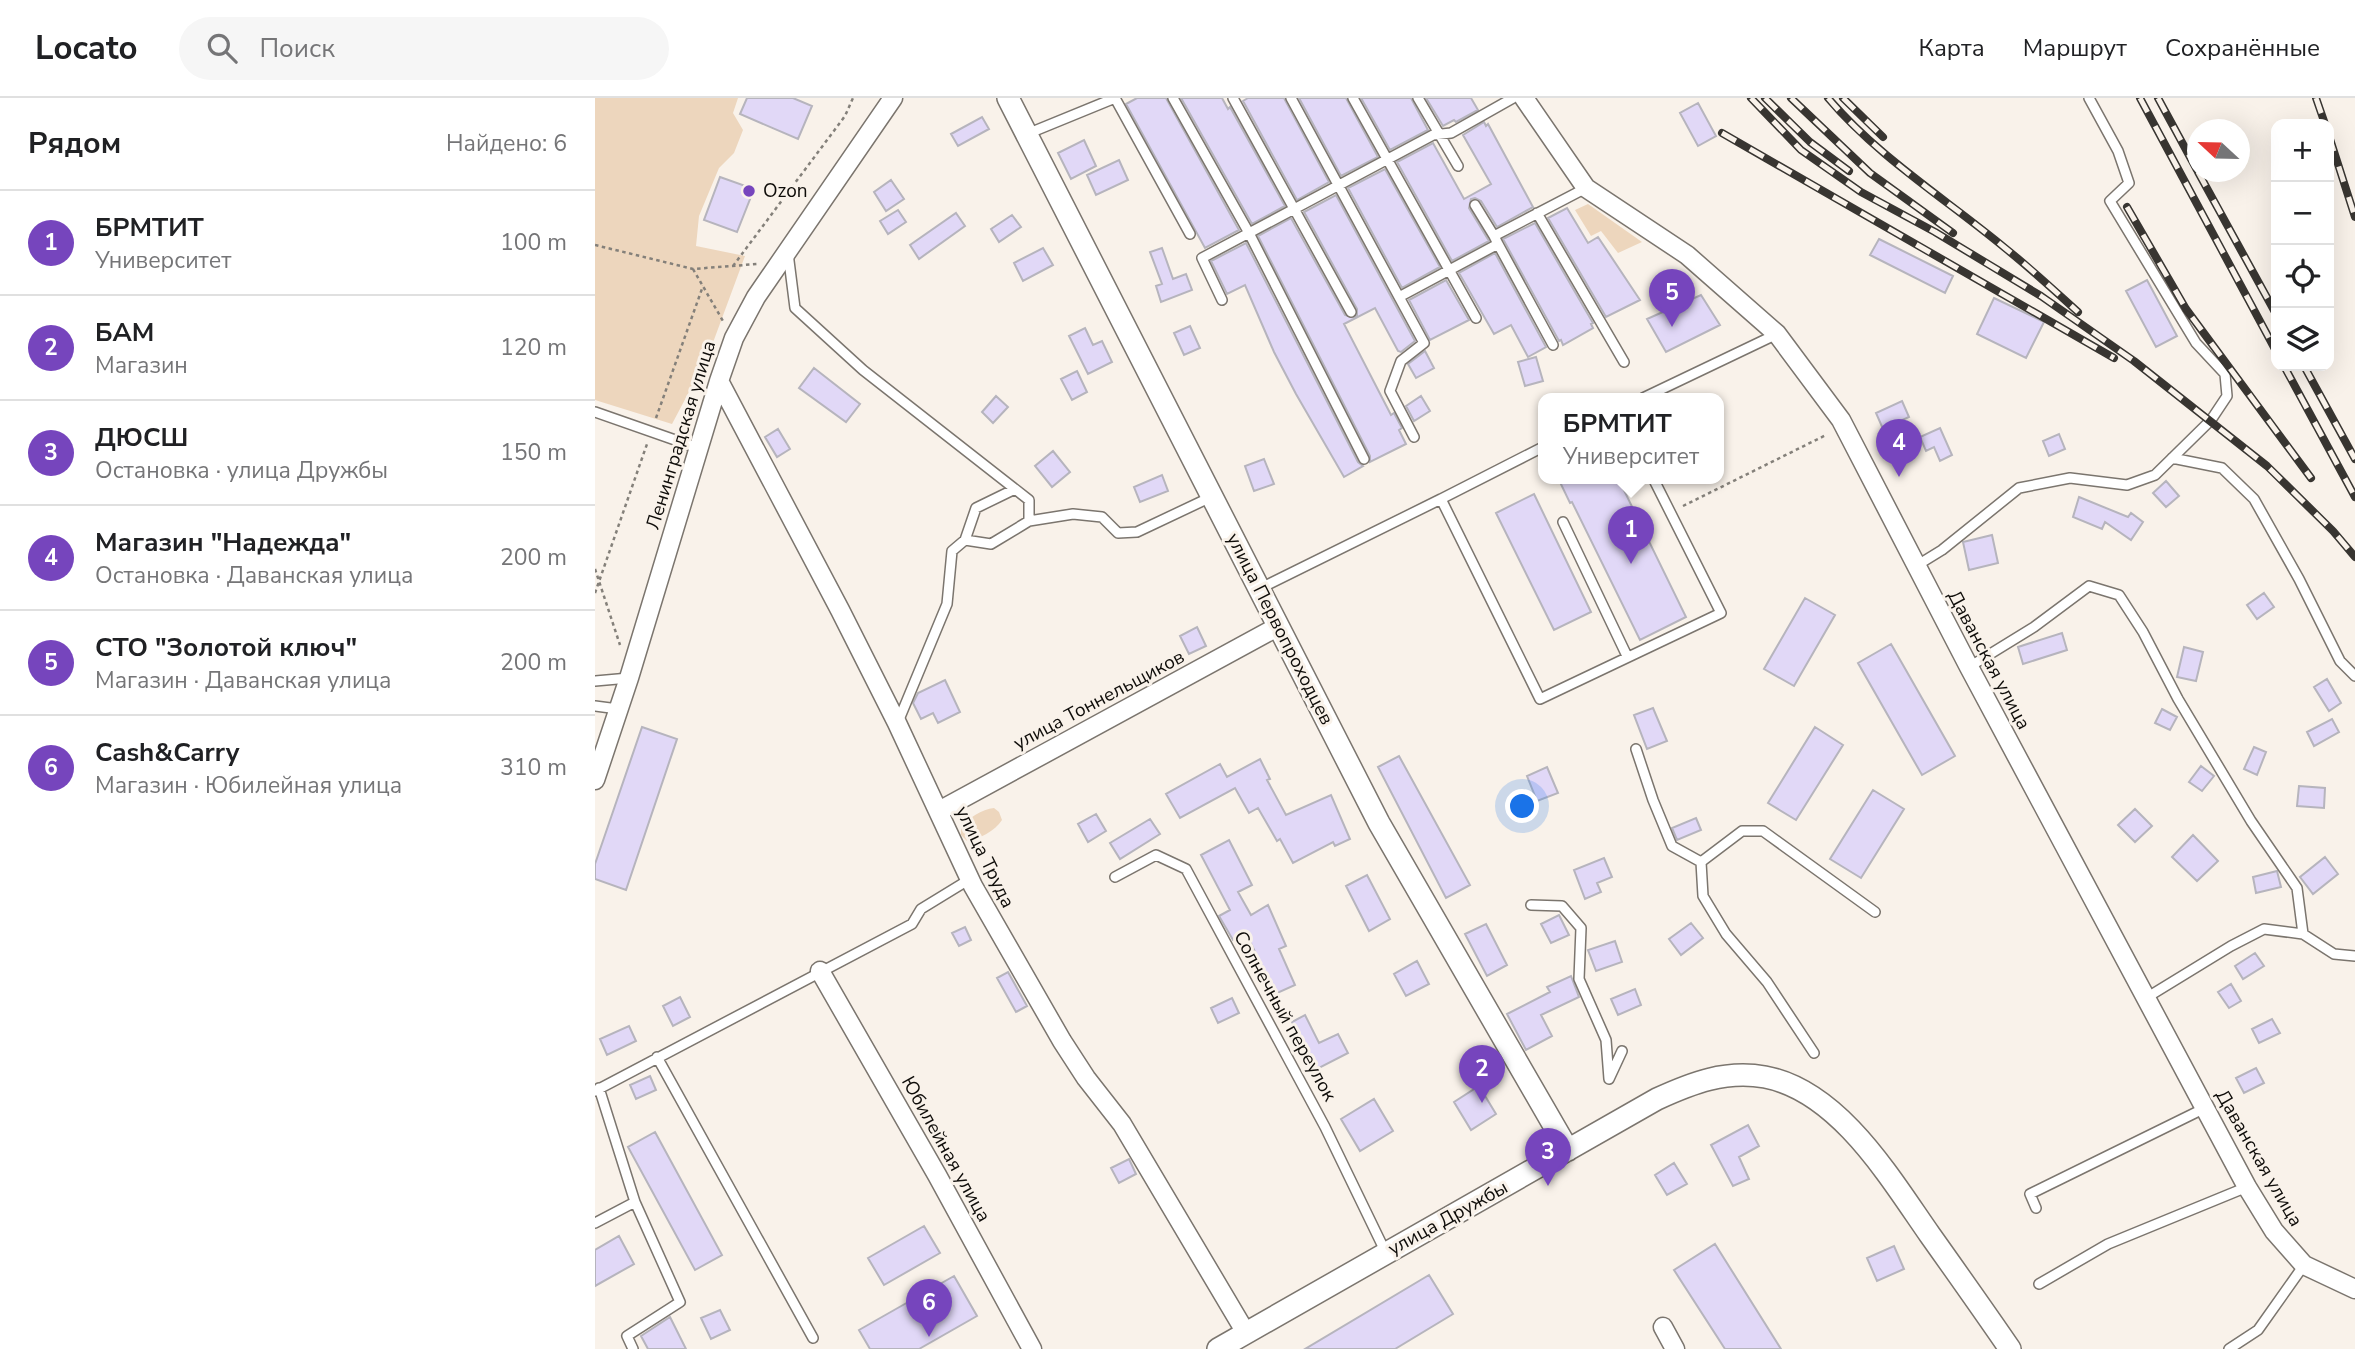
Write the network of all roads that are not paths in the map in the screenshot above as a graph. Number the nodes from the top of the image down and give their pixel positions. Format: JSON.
{"nodes":[{"id":1,"x":893,"y":98,"type":"edge"},
{"id":2,"x":1008,"y":98,"type":"edge"},
{"id":3,"x":1115,"y":98,"type":"edge"},
{"id":4,"x":1173,"y":98,"type":"edge"},
{"id":5,"x":1233,"y":98,"type":"edge"},
{"id":6,"x":1291,"y":98,"type":"edge"},
{"id":7,"x":1353,"y":98,"type":"edge"},
{"id":8,"x":1418,"y":98,"type":"edge"},
{"id":9,"x":1513,"y":98,"type":"edge"},
{"id":10,"x":1524,"y":98,"type":"edge"},
{"id":11,"x":2089,"y":98,"type":"edge"},
{"id":12,"x":1027,"y":134,"type":"junction"},
{"id":13,"x":1439,"y":134,"type":"junction"},
{"id":14,"x":1388,"y":159,"type":"junction"},
{"id":15,"x":1458,"y":166,"type":"dead end"},
{"id":16,"x":1339,"y":185,"type":"junction"},
{"id":17,"x":1586,"y":188,"type":"junction"},
{"id":18,"x":1475,"y":205,"type":"dead end"},
{"id":19,"x":1293,"y":209,"type":"junction"},
{"id":20,"x":1537,"y":213,"type":"junction"},
{"id":21,"x":1249,"y":233,"type":"junction"},
{"id":22,"x":1190,"y":234,"type":"dead end"},
{"id":23,"x":1496,"y":240,"type":"junction"},
{"id":24,"x":784,"y":257,"type":"junction"},
{"id":25,"x":1449,"y":270,"type":"junction"},
{"id":26,"x":1399,"y":296,"type":"junction"},
{"id":27,"x":1222,"y":300,"type":"dead end"},
{"id":28,"x":1351,"y":312,"type":"dead end"},
{"id":29,"x":1476,"y":318,"type":"dead end"},
{"id":30,"x":1777,"y":334,"type":"junction"},
{"id":31,"x":1553,"y":345,"type":"dead end"},
{"id":32,"x":1624,"y":362,"type":"dead end"},
{"id":33,"x":719,"y":381,"type":"junction"},
{"id":34,"x":1653,"y":393,"type":"edge"},
{"id":35,"x":595,"y":412,"type":"edge"},
{"id":36,"x":1414,"y":436,"type":"dead end"},
{"id":37,"x":698,"y":448,"type":"junction"},
{"id":38,"x":1538,"y":450,"type":"edge"},
{"id":39,"x":2172,"y":458,"type":"junction"},
{"id":40,"x":1364,"y":459,"type":"dead end"},
{"id":41,"x":1656,"y":484,"type":"edge"},
{"id":42,"x":1015,"y":489,"type":"junction"},
{"id":43,"x":1213,"y":497,"type":"junction"},
{"id":44,"x":1441,"y":499,"type":"junction"},
{"id":45,"x":1029,"y":521,"type":"junction"},
{"id":46,"x":1563,"y":522,"type":"dead end"},
{"id":47,"x":965,"y":540,"type":"junction"},
{"id":48,"x":1915,"y":566,"type":"junction"},
{"id":49,"x":1260,"y":589,"type":"junction"},
{"id":50,"x":1279,"y":626,"type":"junction"},
{"id":51,"x":1627,"y":656,"type":"junction"},
{"id":52,"x":1969,"y":667,"type":"junction"},
{"id":53,"x":2355,"y":676,"type":"edge"},
{"id":54,"x":629,"y":678,"type":"junction"},
{"id":55,"x":595,"y":681,"type":"edge"},
{"id":56,"x":595,"y":706,"type":"edge"},
{"id":57,"x":618,"y":709,"type":"junction"},
{"id":58,"x":897,"y":723,"type":"junction"},
{"id":59,"x":1636,"y":749,"type":"dead end"},
{"id":60,"x":595,"y":780,"type":"edge"},
{"id":61,"x":939,"y":811,"type":"junction"},
{"id":62,"x":1701,"y":862,"type":"junction"},
{"id":63,"x":1115,"y":877,"type":"dead end"},
{"id":64,"x":970,"y":879,"type":"junction"},
{"id":65,"x":1531,"y":905,"type":"dead end"},
{"id":66,"x":1875,"y":912,"type":"dead end"},
{"id":67,"x":2303,"y":934,"type":"junction"},
{"id":68,"x":2355,"y":956,"type":"edge"},
{"id":69,"x":820,"y":971,"type":"junction"},
{"id":70,"x":2146,"y":998,"type":"junction"},
{"id":71,"x":1622,"y":1051,"type":"dead end"},
{"id":72,"x":1814,"y":1053,"type":"dead end"},
{"id":73,"x":657,"y":1057,"type":"junction"},
{"id":74,"x":597,"y":1090,"type":"edge"},
{"id":75,"x":2205,"y":1108,"type":"junction"},
{"id":76,"x":1568,"y":1150,"type":"junction"},
{"id":77,"x":2248,"y":1186,"type":"junction"},
{"id":78,"x":635,"y":1202,"type":"junction"},
{"id":79,"x":2036,"y":1208,"type":"dead end"},
{"id":80,"x":595,"y":1223,"type":"edge"},
{"id":81,"x":1386,"y":1253,"type":"junction"},
{"id":82,"x":2304,"y":1265,"type":"junction"},
{"id":83,"x":2039,"y":1284,"type":"dead end"},
{"id":84,"x":2355,"y":1289,"type":"edge"},
{"id":85,"x":1663,"y":1327,"type":"dead end"},
{"id":86,"x":1246,"y":1333,"type":"junction"},
{"id":87,"x":813,"y":1338,"type":"dead end"},
{"id":88,"x":633,"y":1349,"type":"edge"},
{"id":89,"x":1032,"y":1349,"type":"edge"},
{"id":90,"x":1218,"y":1349,"type":"edge"},
{"id":91,"x":1675,"y":1349,"type":"edge"},
{"id":92,"x":2010,"y":1349,"type":"edge"},
{"id":93,"x":2229,"y":1349,"type":"edge"}],
"edges":[{"from":1,"to":24,"type":"street","name":"Ленинградская улица"},
{"from":2,"to":12,"type":"street","name":"улица Первопроходцев"},
{"from":3,"to":12,"type":"lane"},
{"from":3,"to":22,"type":"lane"},
{"from":4,"to":21,"type":"lane"},
{"from":5,"to":19,"type":"lane"},
{"from":6,"to":16,"type":"lane"},
{"from":7,"to":14,"type":"lane"},
{"from":8,"to":13,"type":"lane"},
{"from":9,"to":13,"type":"lane"},
{"from":10,"to":17,"type":"street","name":"Даванская улица"},
{"from":11,"to":39,"type":"lane"},
{"from":12,"to":43,"type":"street","name":"улица Первопроходцев"},
{"from":13,"to":14,"type":"lane"},
{"from":13,"to":15,"type":"lane"},
{"from":14,"to":16,"type":"lane"},
{"from":14,"to":25,"type":"lane"},
{"from":16,"to":19,"type":"lane"},
{"from":16,"to":26,"type":"lane"},
{"from":17,"to":20,"type":"lane"},
{"from":17,"to":30,"type":"street","name":"Даванская улица"},
{"from":18,"to":23,"type":"lane"},
{"from":19,"to":21,"type":"lane"},
{"from":19,"to":28,"type":"lane"},
{"from":20,"to":23,"type":"lane"},
{"from":20,"to":32,"type":"lane"},
{"from":21,"to":27,"type":"lane"},
{"from":21,"to":40,"type":"lane"},
{"from":23,"to":25,"type":"lane"},
{"from":23,"to":31,"type":"lane"},
{"from":24,"to":33,"type":"street","name":"Ленинградская улица"},
{"from":24,"to":42,"type":"lane"},
{"from":25,"to":26,"type":"lane"},
{"from":25,"to":29,"type":"lane"},
{"from":26,"to":36,"type":"lane"},
{"from":30,"to":34,"type":"lane"},
{"from":30,"to":48,"type":"street","name":"Даванская улица"},
{"from":33,"to":37,"type":"street","name":"Ленинградская улица"},
{"from":33,"to":58,"type":"street","name":"улица Труда"},
{"from":35,"to":37,"type":"lane"},
{"from":37,"to":54,"type":"street","name":"Ленинградская улица"},
{"from":38,"to":44,"type":"lane"},
{"from":39,"to":48,"type":"lane"},
{"from":39,"to":53,"type":"lane"},
{"from":41,"to":51,"type":"lane"},
{"from":42,"to":45,"type":"lane"},
{"from":42,"to":47,"type":"lane"},
{"from":43,"to":45,"type":"lane"},
{"from":43,"to":49,"type":"street","name":"улица Первопроходцев"},
{"from":44,"to":49,"type":"lane"},
{"from":44,"to":51,"type":"lane"},
{"from":45,"to":47,"type":"lane"},
{"from":46,"to":51,"type":"lane"},
{"from":47,"to":58,"type":"lane"},
{"from":48,"to":52,"type":"street","name":"Даванская улица"},
{"from":49,"to":50,"type":"street","name":"улица Первопроходцев"},
{"from":50,"to":61,"type":"street","name":"улица Тоннельщиков"},
{"from":50,"to":76,"type":"street","name":"улица Первопроходцев"},
{"from":52,"to":67,"type":"lane"},
{"from":52,"to":70,"type":"street","name":"Даванская улица"},
{"from":54,"to":55,"type":"lane"},
{"from":54,"to":57,"type":"street","name":"Ленинградская улица"},
{"from":56,"to":57,"type":"lane"},
{"from":57,"to":60,"type":"street","name":"Ленинградская улица"},
{"from":58,"to":61,"type":"street","name":"улица Труда"},
{"from":59,"to":62,"type":"lane"},
{"from":61,"to":64,"type":"street","name":"улица Труда"},
{"from":62,"to":66,"type":"lane"},
{"from":62,"to":72,"type":"lane"},
{"from":63,"to":81,"type":"lane","name":"Солнечный переулок"},
{"from":64,"to":69,"type":"lane"},
{"from":64,"to":86,"type":"street","name":"улица Труда"},
{"from":65,"to":71,"type":"lane"},
{"from":67,"to":68,"type":"lane"},
{"from":67,"to":70,"type":"lane"},
{"from":69,"to":73,"type":"lane"},
{"from":69,"to":89,"type":"street","name":"Юбилейная улица"},
{"from":70,"to":75,"type":"street","name":"Даванская улица"},
{"from":73,"to":74,"type":"lane"},
{"from":73,"to":87,"type":"lane"},
{"from":74,"to":78,"type":"lane"},
{"from":75,"to":77,"type":"street","name":"Даванская улица"},
{"from":75,"to":79,"type":"lane"},
{"from":76,"to":81,"type":"street","name":"улица Дружбы"},
{"from":76,"to":92,"type":"street","name":"улица Дружбы"},
{"from":77,"to":82,"type":"street","name":"Даванская улица"},
{"from":77,"to":83,"type":"lane"},
{"from":78,"to":80,"type":"lane"},
{"from":78,"to":88,"type":"lane"},
{"from":81,"to":86,"type":"street","name":"улица Дружбы"},
{"from":82,"to":84,"type":"street","name":"Даванская улица"},
{"from":82,"to":93,"type":"lane"},
{"from":85,"to":91,"type":"street"},
{"from":86,"to":90,"type":"street","name":"улица Дружбы"}]}
